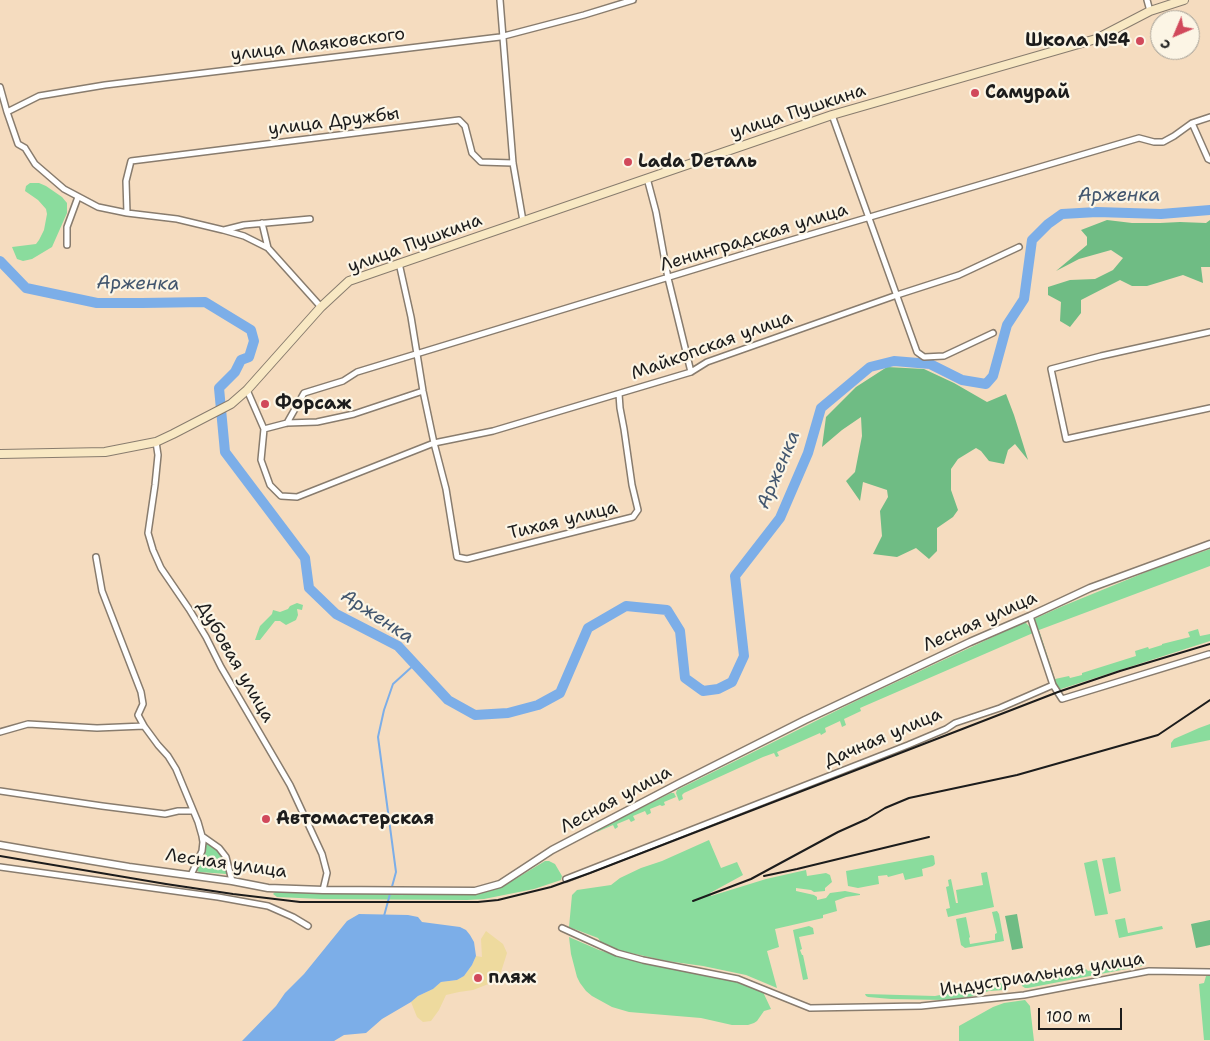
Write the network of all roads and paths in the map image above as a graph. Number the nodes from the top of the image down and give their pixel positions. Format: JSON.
{"nodes":[{"id":1,"x":500,"y":0,"type":"edge"},
{"id":2,"x":633,"y":0,"type":"edge"},
{"id":3,"x":1147,"y":0,"type":"edge"},
{"id":4,"x":1184,"y":0,"type":"edge"},
{"id":5,"x":1153,"y":10,"type":"edge"},
{"id":6,"x":1150,"y":11,"type":"joint"},
{"id":7,"x":503,"y":36,"type":"junction"},
{"id":8,"x":0,"y":87,"type":"edge"},
{"id":9,"x":7,"y":112,"type":"junction"},
{"id":10,"x":832,"y":115,"type":"junction"},
{"id":11,"x":1210,"y":117,"type":"edge"},
{"id":12,"x":1192,"y":123,"type":"junction"},
{"id":13,"x":1210,"y":160,"type":"edge"},
{"id":14,"x":513,"y":163,"type":"junction"},
{"id":15,"x":647,"y":178,"type":"junction"},
{"id":16,"x":78,"y":197,"type":"junction"},
{"id":17,"x":127,"y":213,"type":"junction"},
{"id":18,"x":868,"y":218,"type":"junction"},
{"id":19,"x":310,"y":219,"type":"dead end"},
{"id":20,"x":524,"y":221,"type":"junction"},
{"id":21,"x":262,"y":223,"type":"junction"},
{"id":22,"x":223,"y":230,"type":"junction"},
{"id":23,"x":66,"y":245,"type":"dead end"},
{"id":24,"x":268,"y":248,"type":"junction"},
{"id":25,"x":1019,"y":248,"type":"dead end"},
{"id":26,"x":399,"y":263,"type":"junction"},
{"id":27,"x":668,"y":278,"type":"junction"},
{"id":28,"x":897,"y":295,"type":"junction"},
{"id":29,"x":321,"y":308,"type":"junction"},
{"id":30,"x":1210,"y":332,"type":"edge"},
{"id":31,"x":993,"y":333,"type":"dead end"},
{"id":32,"x":418,"y":354,"type":"junction"},
{"id":33,"x":691,"y":372,"type":"junction"},
{"id":34,"x":247,"y":390,"type":"junction"},
{"id":35,"x":423,"y":391,"type":"junction"},
{"id":36,"x":619,"y":394,"type":"junction"},
{"id":37,"x":1210,"y":408,"type":"edge"},
{"id":38,"x":287,"y":423,"type":"junction"},
{"id":39,"x":264,"y":430,"type":"junction"},
{"id":40,"x":156,"y":442,"type":"junction"},
{"id":41,"x":434,"y":443,"type":"junction"},
{"id":42,"x":0,"y":454,"type":"edge"},
{"id":43,"x":1210,"y":544,"type":"edge"},
{"id":44,"x":96,"y":557,"type":"dead end"},
{"id":45,"x":1030,"y":616,"type":"junction"},
{"id":46,"x":1208,"y":654,"type":"dead end"},
{"id":47,"x":1053,"y":685,"type":"junction"},
{"id":48,"x":144,"y":726,"type":"junction"},
{"id":49,"x":0,"y":732,"type":"edge"},
{"id":50,"x":0,"y":791,"type":"edge"},
{"id":51,"x":193,"y":810,"type":"junction"},
{"id":52,"x":202,"y":836,"type":"junction"},
{"id":53,"x":0,"y":844,"type":"edge"},
{"id":54,"x":0,"y":867,"type":"edge"},
{"id":55,"x":191,"y":875,"type":"junction"},
{"id":56,"x":566,"y":879,"type":"dead end"},
{"id":57,"x":232,"y":881,"type":"junction"},
{"id":58,"x":323,"y":890,"type":"junction"},
{"id":59,"x":308,"y":926,"type":"dead end"},
{"id":60,"x":562,"y":928,"type":"dead end"},
{"id":61,"x":1210,"y":972,"type":"edge"}],
"edges":[{"from":1,"to":7,"type":"street"},
{"from":2,"to":7,"type":"street","name":"улица Маяковского"},
{"from":3,"to":6,"type":"street"},
{"from":4,"to":5,"type":"main road","name":"улица Пушкина"},
{"from":6,"to":10,"type":"main road","name":"улица Пушкина"},
{"from":7,"to":9,"type":"street","name":"улица Маяковского"},
{"from":7,"to":14,"type":"street"},
{"from":8,"to":9,"type":"street"},
{"from":9,"to":16,"type":"street"},
{"from":10,"to":15,"type":"main road","name":"улица Пушкина"},
{"from":10,"to":18,"type":"street"},
{"from":11,"to":12,"type":"street","name":"Ленинградская улица"},
{"from":12,"to":13,"type":"street"},
{"from":12,"to":18,"type":"street","name":"Ленинградская улица"},
{"from":14,"to":17,"type":"street","name":"улица Дружбы"},
{"from":14,"to":20,"type":"street"},
{"from":15,"to":20,"type":"main road","name":"улица Пушкина"},
{"from":15,"to":27,"type":"street"},
{"from":16,"to":17,"type":"street"},
{"from":16,"to":23,"type":"street"},
{"from":17,"to":22,"type":"street"},
{"from":18,"to":27,"type":"street","name":"Ленинградская улица"},
{"from":18,"to":28,"type":"street"},
{"from":19,"to":21,"type":"street"},
{"from":20,"to":26,"type":"main road","name":"улица Пушкина"},
{"from":21,"to":22,"type":"street"},
{"from":21,"to":24,"type":"street"},
{"from":22,"to":24,"type":"street"},
{"from":24,"to":29,"type":"street"},
{"from":25,"to":28,"type":"street","name":"Майкопская улица"},
{"from":26,"to":29,"type":"main road","name":"улица Пушкина"},
{"from":26,"to":32,"type":"street"},
{"from":27,"to":32,"type":"street","name":"Ленинградская улица"},
{"from":27,"to":33,"type":"street"},
{"from":28,"to":31,"type":"street"},
{"from":28,"to":33,"type":"street","name":"Майкопская улица"},
{"from":29,"to":34,"type":"main road","name":"улица Пушкина"},
{"from":30,"to":37,"type":"street"},
{"from":32,"to":35,"type":"street"},
{"from":32,"to":38,"type":"street","name":"Ленинградская улица"},
{"from":33,"to":36,"type":"street","name":"Майкопская улица"},
{"from":34,"to":39,"type":"street"},
{"from":34,"to":40,"type":"main road","name":"улица Пушкина"},
{"from":35,"to":38,"type":"street"},
{"from":35,"to":41,"type":"street"},
{"from":36,"to":41,"type":"street","name":"Майкопская улица"},
{"from":36,"to":41,"type":"street","name":"Тихая улица"},
{"from":38,"to":39,"type":"street"},
{"from":39,"to":41,"type":"street","name":"Майкопская улица"},
{"from":40,"to":42,"type":"main road","name":"улица Пушкина"},
{"from":40,"to":58,"type":"street","name":"Дубовая улица"},
{"from":43,"to":45,"type":"street","name":"Лесная улица"},
{"from":44,"to":48,"type":"street"},
{"from":45,"to":47,"type":"street"},
{"from":45,"to":58,"type":"street","name":"Лесная улица"},
{"from":46,"to":47,"type":"street"},
{"from":47,"to":56,"type":"street","name":"Дачная улица"},
{"from":48,"to":49,"type":"street"},
{"from":48,"to":51,"type":"street"},
{"from":50,"to":51,"type":"street"},
{"from":51,"to":52,"type":"street"},
{"from":52,"to":55,"type":"street"},
{"from":52,"to":57,"type":"street"},
{"from":53,"to":55,"type":"street","name":"Лесная улица"},
{"from":54,"to":59,"type":"street"},
{"from":55,"to":57,"type":"street","name":"Лесная улица"},
{"from":57,"to":58,"type":"street","name":"Лесная улица"},
{"from":60,"to":61,"type":"street","name":"Индустриальная улица"}]}
